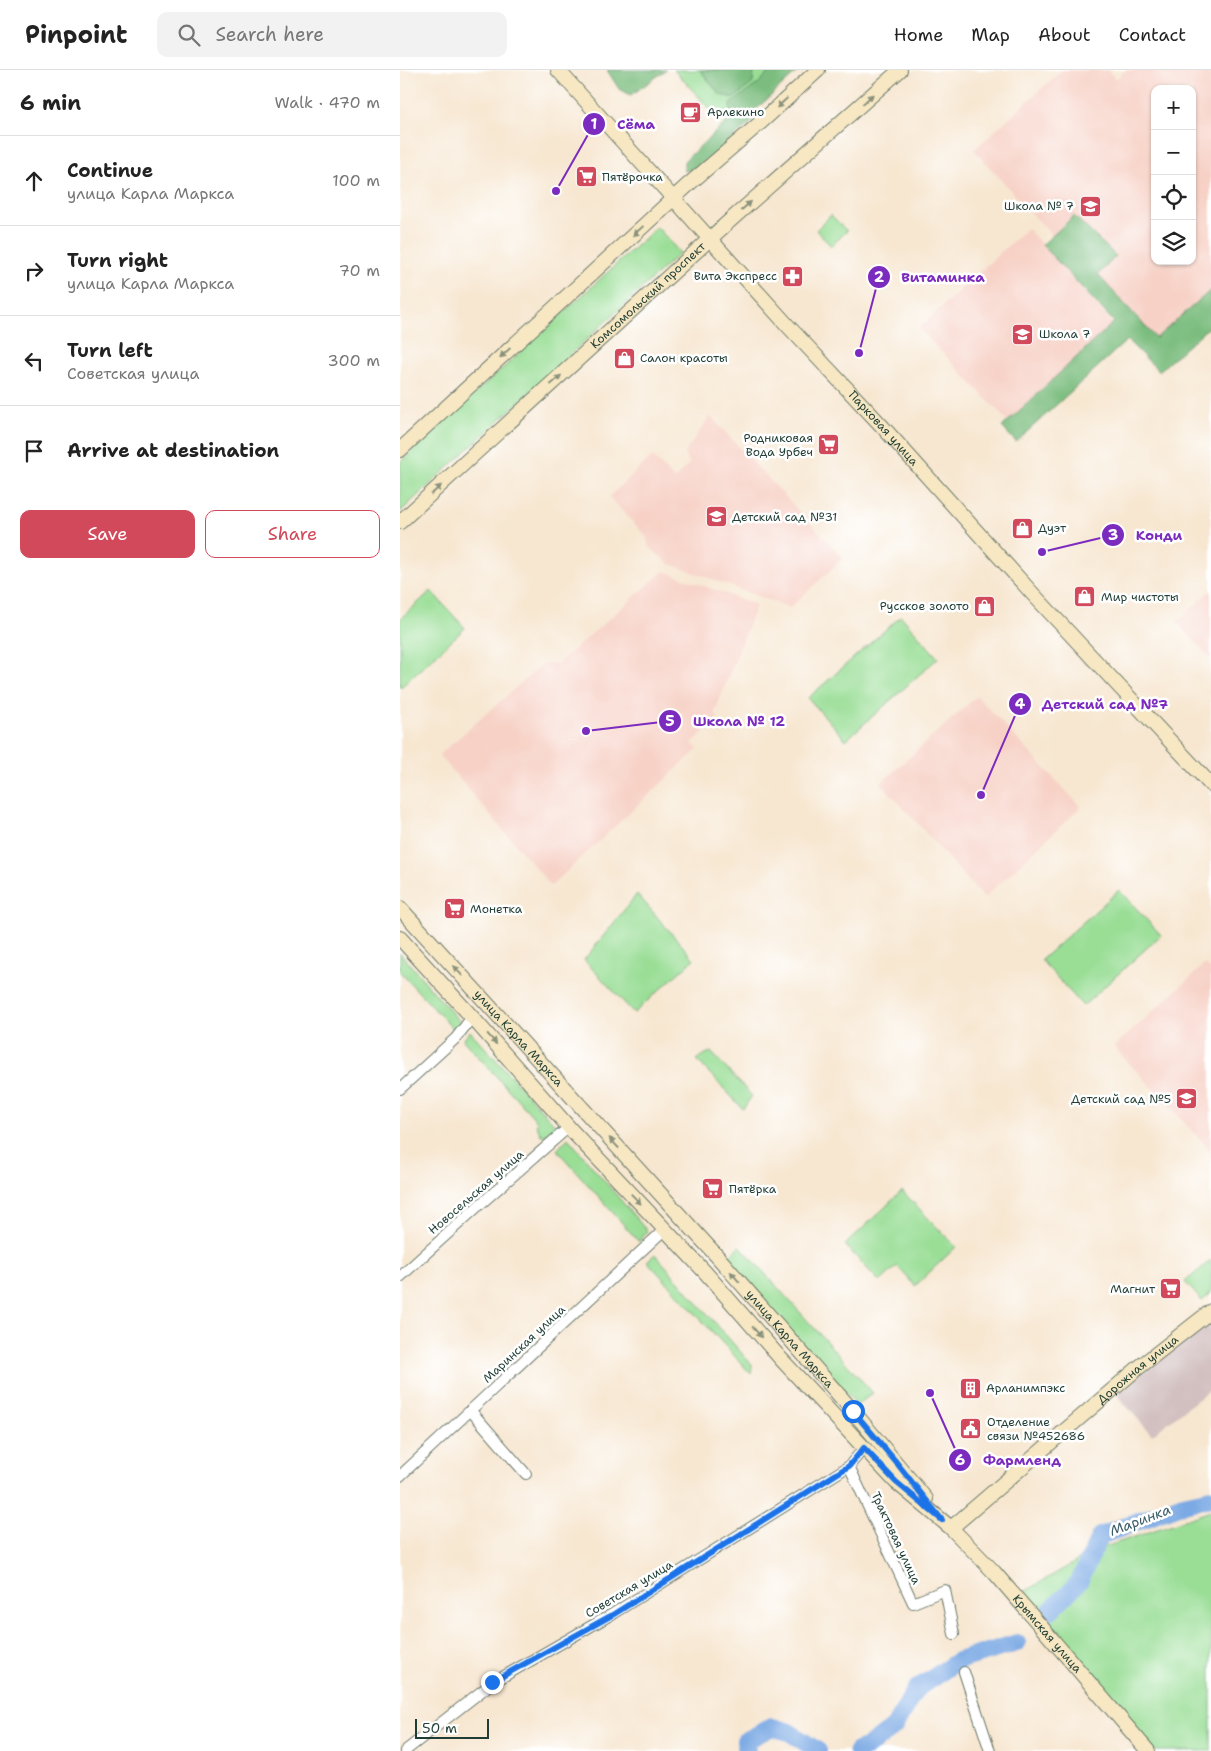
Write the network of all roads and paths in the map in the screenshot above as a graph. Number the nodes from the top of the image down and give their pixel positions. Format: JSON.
{"nodes":[{"id":1,"x":558,"y":70,"type":"edge"},
{"id":2,"x":818,"y":70,"type":"edge"},
{"id":3,"x":900,"y":70,"type":"edge"},
{"id":4,"x":674,"y":198,"type":"junction"},
{"id":5,"x":710,"y":239,"type":"junction"},
{"id":6,"x":400,"y":450,"type":"edge"},
{"id":7,"x":400,"y":522,"type":"edge"},
{"id":8,"x":1211,"y":785,"type":"edge"},
{"id":9,"x":400,"y":908,"type":"edge"},
{"id":10,"x":400,"y":938,"type":"edge"},
{"id":11,"x":472,"y":1017,"type":"junction"},
{"id":12,"x":400,"y":1089,"type":"edge"},
{"id":13,"x":569,"y":1127,"type":"junction"},
{"id":14,"x":638,"y":1169,"type":"junction"},
{"id":15,"x":621,"y":1184,"type":"junction"},
{"id":16,"x":664,"y":1229,"type":"junction"},
{"id":17,"x":400,"y":1277,"type":"edge"},
{"id":18,"x":1211,"y":1311,"type":"edge"},
{"id":19,"x":471,"y":1411,"type":"junction"},
{"id":20,"x":864,"y":1448,"type":"junction"},
{"id":21,"x":849,"y":1466,"type":"junction"},
{"id":22,"x":526,"y":1474,"type":"dead end"},
{"id":23,"x":400,"y":1476,"type":"edge"},
{"id":24,"x":947,"y":1524,"type":"junction"},
{"id":25,"x":954,"y":1634,"type":"dead end"},
{"id":26,"x":964,"y":1672,"type":"dead end"},
{"id":27,"x":405,"y":1751,"type":"edge"},
{"id":28,"x":990,"y":1751,"type":"edge"},
{"id":29,"x":1148,"y":1751,"type":"edge"}],
"edges":[{"from":1,"to":4,"type":"main road","name":"Парковая улица"},
{"from":2,"to":4,"type":"main road","one_way":true},
{"from":5,"to":3,"type":"main road","name":"Комсомольский проспект","one_way":true},
{"from":4,"to":5,"type":"main road","name":"Парковая улица"},
{"from":4,"to":6,"type":"main road","one_way":true},
{"from":7,"to":5,"type":"main road","name":"Комсомольский проспект","one_way":true},
{"from":5,"to":8,"type":"main road","name":"Парковая улица"},
{"from":14,"to":9,"type":"main road","name":"улица Карла Маркса","one_way":true},
{"from":10,"to":11,"type":"main road","name":"улица Карла Маркса"},
{"from":11,"to":12,"type":"street"},
{"from":11,"to":13,"type":"main road","name":"улица Карла Маркса","one_way":true},
{"from":13,"to":15,"type":"main road","name":"улица Карла Маркса"},
{"from":13,"to":17,"type":"street","name":"Новосельская улица"},
{"from":14,"to":15,"type":"main road"},
{"from":24,"to":14,"type":"main road","name":"улица Карла Маркса","one_way":true},
{"from":15,"to":16,"type":"main road","name":"улица Карла Маркса","one_way":true},
{"from":16,"to":19,"type":"street","name":"Маринская улица"},
{"from":16,"to":20,"type":"main road","name":"улица Карла Маркса","one_way":true},
{"from":18,"to":24,"type":"main road","name":"Дорожная улица"},
{"from":19,"to":22,"type":"street"},
{"from":19,"to":23,"type":"street","name":"Маринская улица"},
{"from":20,"to":21,"type":"street","name":"Советская улица"},
{"from":20,"to":24,"type":"main road","name":"улица Карла Маркса"},
{"from":21,"to":25,"type":"street","name":"Трактовая улица"},
{"from":21,"to":27,"type":"street","name":"Советская улица"},
{"from":24,"to":29,"type":"main road","name":"Крымская улица"},
{"from":26,"to":28,"type":"street"}]}
